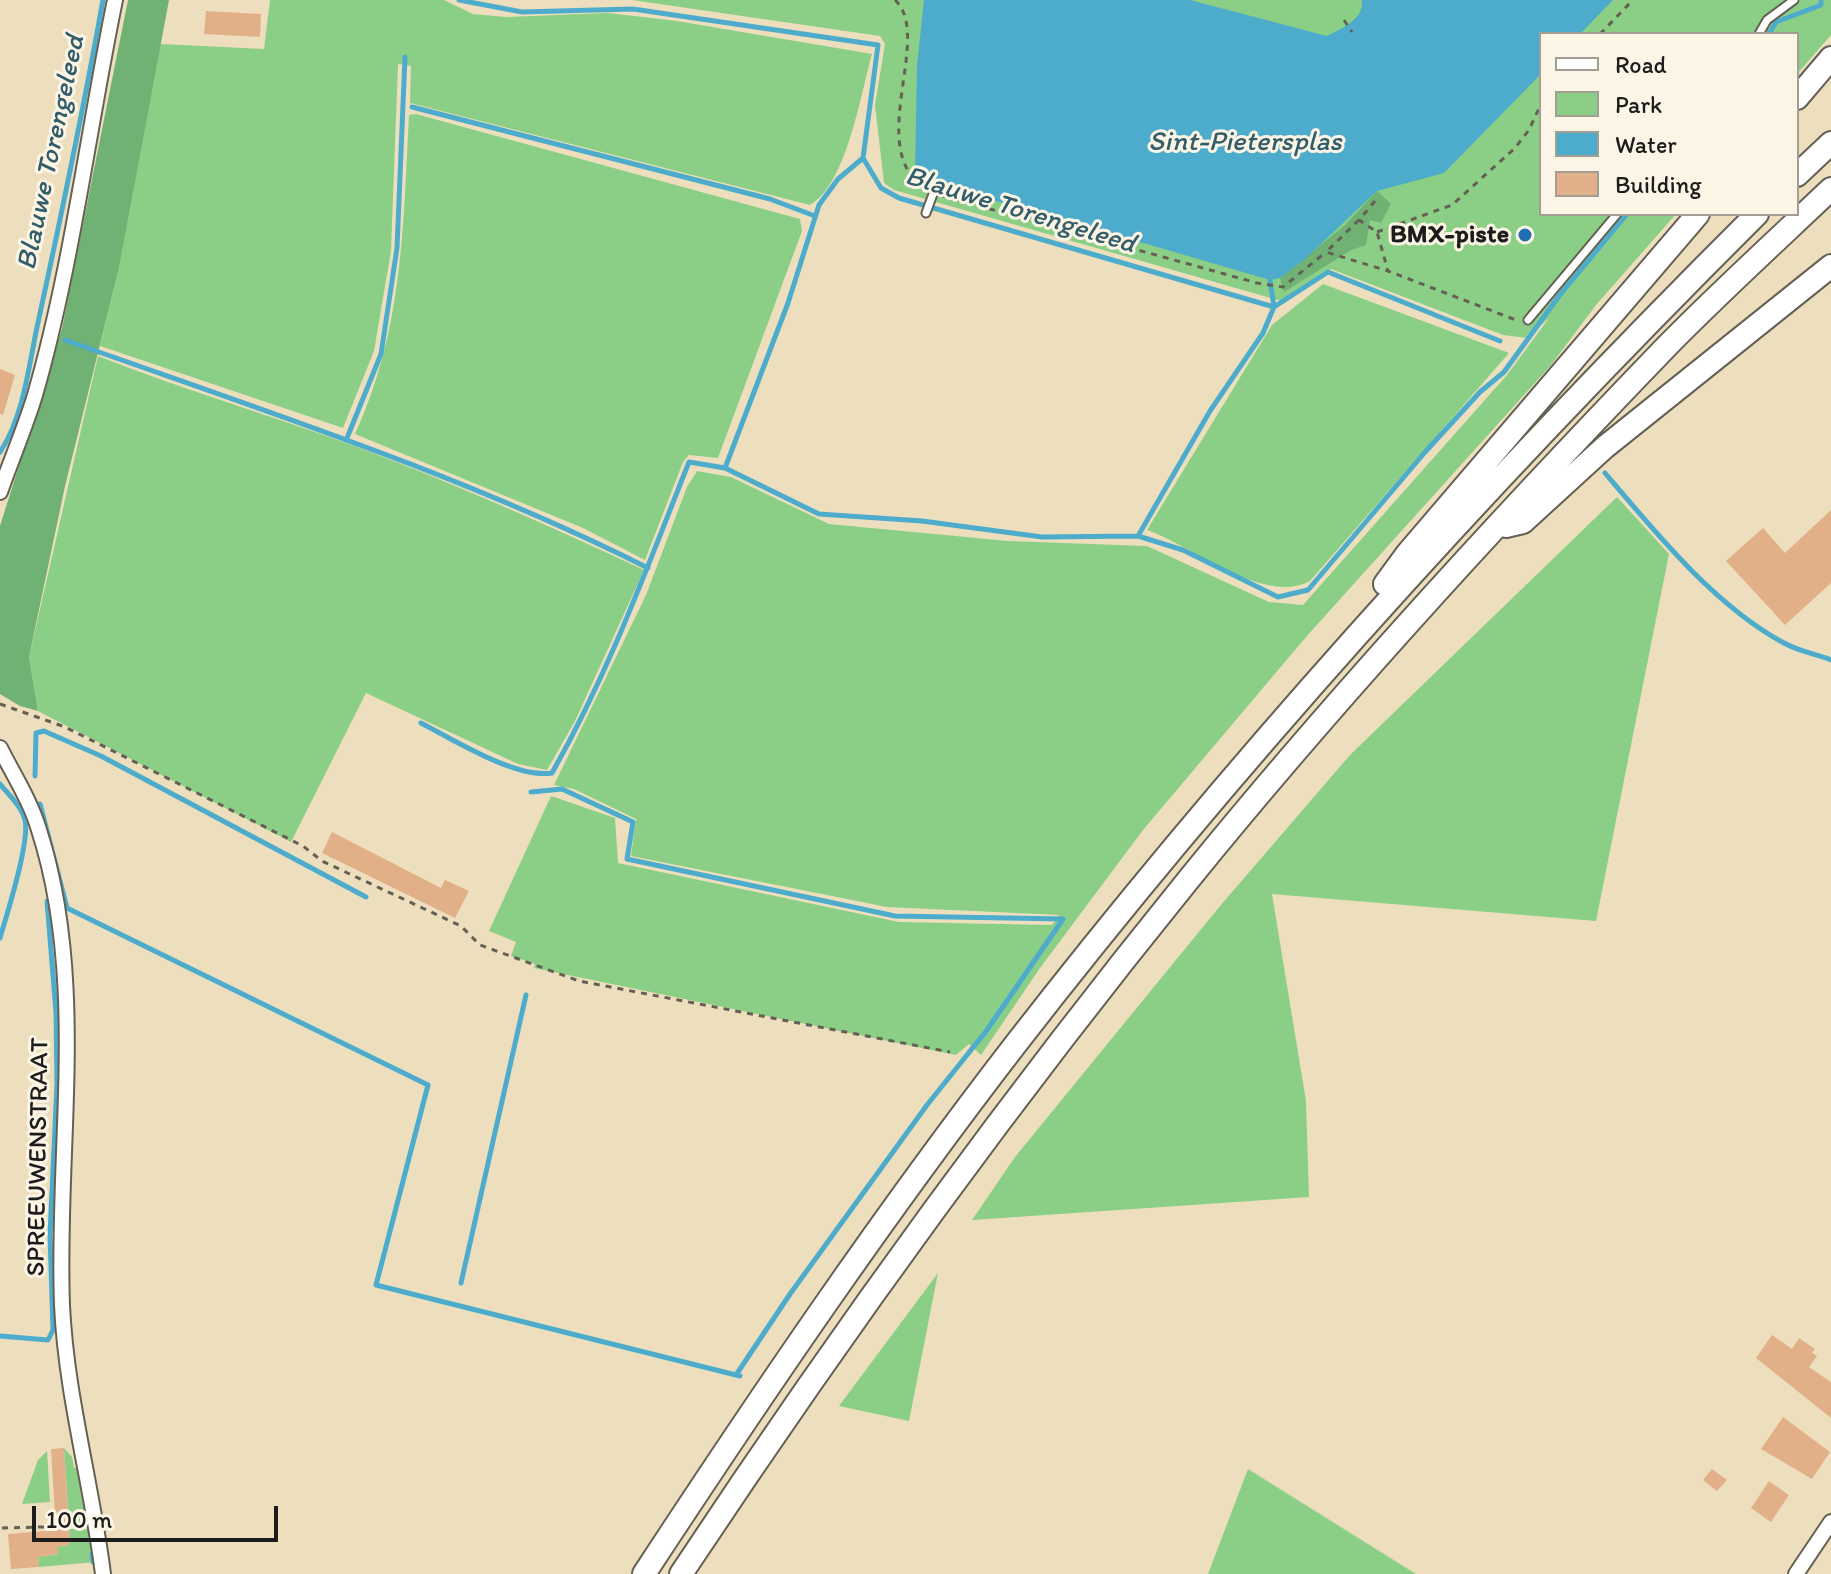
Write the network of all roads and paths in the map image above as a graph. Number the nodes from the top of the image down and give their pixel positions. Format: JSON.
{"nodes":[{"id":1,"x":115,"y":0,"type":"edge"},
{"id":2,"x":895,"y":0,"type":"edge"},
{"id":3,"x":1633,"y":0,"type":"edge"},
{"id":4,"x":1794,"y":0,"type":"edge"},
{"id":5,"x":1344,"y":20,"type":"dead end"},
{"id":6,"x":1352,"y":32,"type":"dead end"},
{"id":7,"x":1602,"y":32,"type":"edge"},
{"id":8,"x":1760,"y":32,"type":"edge"},
{"id":9,"x":1831,"y":58,"type":"edge"},
{"id":10,"x":1799,"y":96,"type":"edge"},
{"id":11,"x":1539,"y":108,"type":"edge"},
{"id":12,"x":1831,"y":143,"type":"edge"},
{"id":13,"x":1799,"y":173,"type":"edge"},
{"id":14,"x":1831,"y":189,"type":"edge"},
{"id":15,"x":933,"y":194,"type":"junction"},
{"id":16,"x":1375,"y":201,"type":"dead end"},
{"id":17,"x":926,"y":213,"type":"dead end"},
{"id":18,"x":1615,"y":216,"type":"edge"},
{"id":19,"x":1696,"y":216,"type":"edge"},
{"id":20,"x":1755,"y":216,"type":"edge"},
{"id":21,"x":1359,"y":220,"type":"junction"},
{"id":22,"x":1377,"y":232,"type":"junction"},
{"id":23,"x":1326,"y":252,"type":"junction"},
{"id":24,"x":1831,"y":266,"type":"edge"},
{"id":25,"x":1388,"y":271,"type":"junction"},
{"id":26,"x":1528,"y":320,"type":"joint"},
{"id":27,"x":0,"y":492,"type":"edge"},
{"id":28,"x":1497,"y":528,"type":"junction"},
{"id":29,"x":1327,"y":667,"type":"junction"},
{"id":30,"x":0,"y":704,"type":"edge"},
{"id":31,"x":0,"y":748,"type":"edge"},
{"id":32,"x":950,"y":1052,"type":"dead end"},
{"id":33,"x":1831,"y":1522,"type":"edge"},
{"id":34,"x":95,"y":1525,"type":"junction"},
{"id":35,"x":2,"y":1528,"type":"dead end"},
{"id":36,"x":103,"y":1574,"type":"edge"},
{"id":37,"x":644,"y":1574,"type":"edge"},
{"id":38,"x":681,"y":1574,"type":"edge"},
{"id":39,"x":1796,"y":1574,"type":"edge"}],
"edges":[{"from":1,"to":27,"type":"street"},
{"from":2,"to":15,"type":"path"},
{"from":3,"to":7,"type":"path"},
{"from":4,"to":8,"type":"lane"},
{"from":5,"to":6,"type":"path"},
{"from":9,"to":10,"type":"highway"},
{"from":11,"to":22,"type":"path"},
{"from":12,"to":13,"type":"highway"},
{"from":14,"to":28,"type":"highway"},
{"from":15,"to":17,"type":"lane"},
{"from":15,"to":23,"type":"path"},
{"from":16,"to":21,"type":"path"},
{"from":18,"to":26,"type":"lane"},
{"from":19,"to":29,"type":"highway"},
{"from":20,"to":29,"type":"highway"},
{"from":21,"to":22,"type":"path"},
{"from":21,"to":23,"type":"path"},
{"from":22,"to":25,"type":"path"},
{"from":23,"to":25,"type":"path"},
{"from":24,"to":28,"type":"highway"},
{"from":25,"to":26,"type":"path"},
{"from":28,"to":38,"type":"highway"},
{"from":29,"to":37,"type":"highway"},
{"from":30,"to":32,"type":"path"},
{"from":31,"to":34,"type":"street","name":"SPREEUWENSTRAAT"},
{"from":33,"to":39,"type":"street"},
{"from":34,"to":35,"type":"path"},
{"from":34,"to":36,"type":"street","name":"SPREEUWENSTRAAT"}]}
